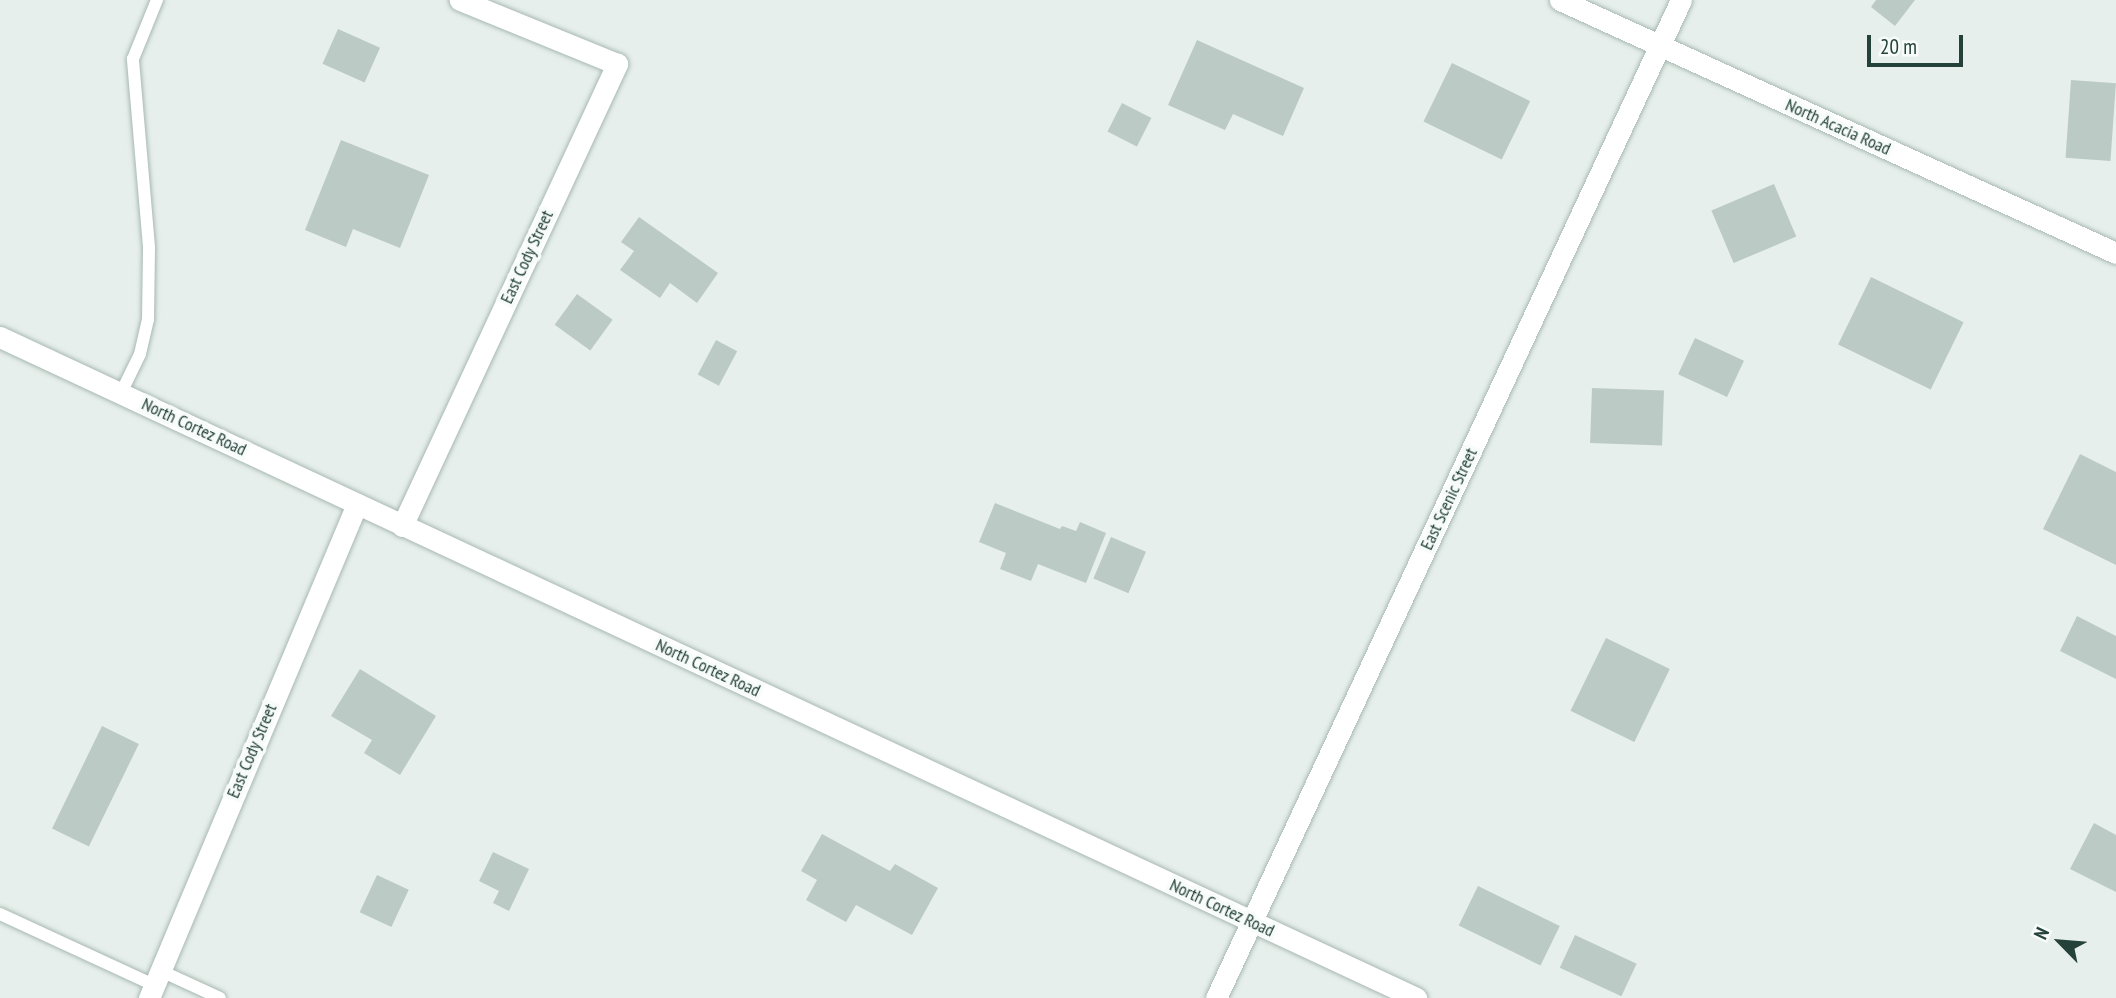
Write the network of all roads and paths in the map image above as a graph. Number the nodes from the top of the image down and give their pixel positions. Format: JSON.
{"nodes":[{"id":1,"x":157,"y":0,"type":"edge"},
{"id":2,"x":460,"y":0,"type":"edge"},
{"id":3,"x":1560,"y":0,"type":"edge"},
{"id":4,"x":1681,"y":0,"type":"edge"},
{"id":5,"x":1659,"y":47,"type":"junction"},
{"id":6,"x":2116,"y":253,"type":"edge"},
{"id":7,"x":0,"y":337,"type":"edge"},
{"id":8,"x":121,"y":393,"type":"junction"},
{"id":9,"x":357,"y":504,"type":"junction"},
{"id":10,"x":402,"y":526,"type":"junction"},
{"id":11,"x":0,"y":914,"type":"edge"},
{"id":12,"x":1252,"y":922,"type":"junction"},
{"id":13,"x":154,"y":984,"type":"edge"},
{"id":14,"x":220,"y":998,"type":"edge"},
{"id":15,"x":1216,"y":998,"type":"edge"},
{"id":16,"x":1416,"y":998,"type":"edge"}],
"edges":[{"from":1,"to":8,"type":"lane"},
{"from":2,"to":10,"type":"street","name":"East Cody Street"},
{"from":3,"to":5,"type":"street","name":"North Acacia Road"},
{"from":4,"to":5,"type":"street","name":"East Scenic Street"},
{"from":5,"to":6,"type":"street","name":"North Acacia Road"},
{"from":5,"to":12,"type":"street","name":"East Scenic Street"},
{"from":7,"to":8,"type":"street","name":"North Cortez Road"},
{"from":8,"to":9,"type":"street","name":"North Cortez Road"},
{"from":9,"to":10,"type":"street","name":"North Cortez Road"},
{"from":9,"to":13,"type":"street","name":"East Cody Street"},
{"from":10,"to":12,"type":"street","name":"North Cortez Road"},
{"from":11,"to":13,"type":"lane"},
{"from":12,"to":15,"type":"street","name":"East Scenic Street"},
{"from":12,"to":16,"type":"street","name":"North Cortez Road"},
{"from":13,"to":14,"type":"lane"}]}
